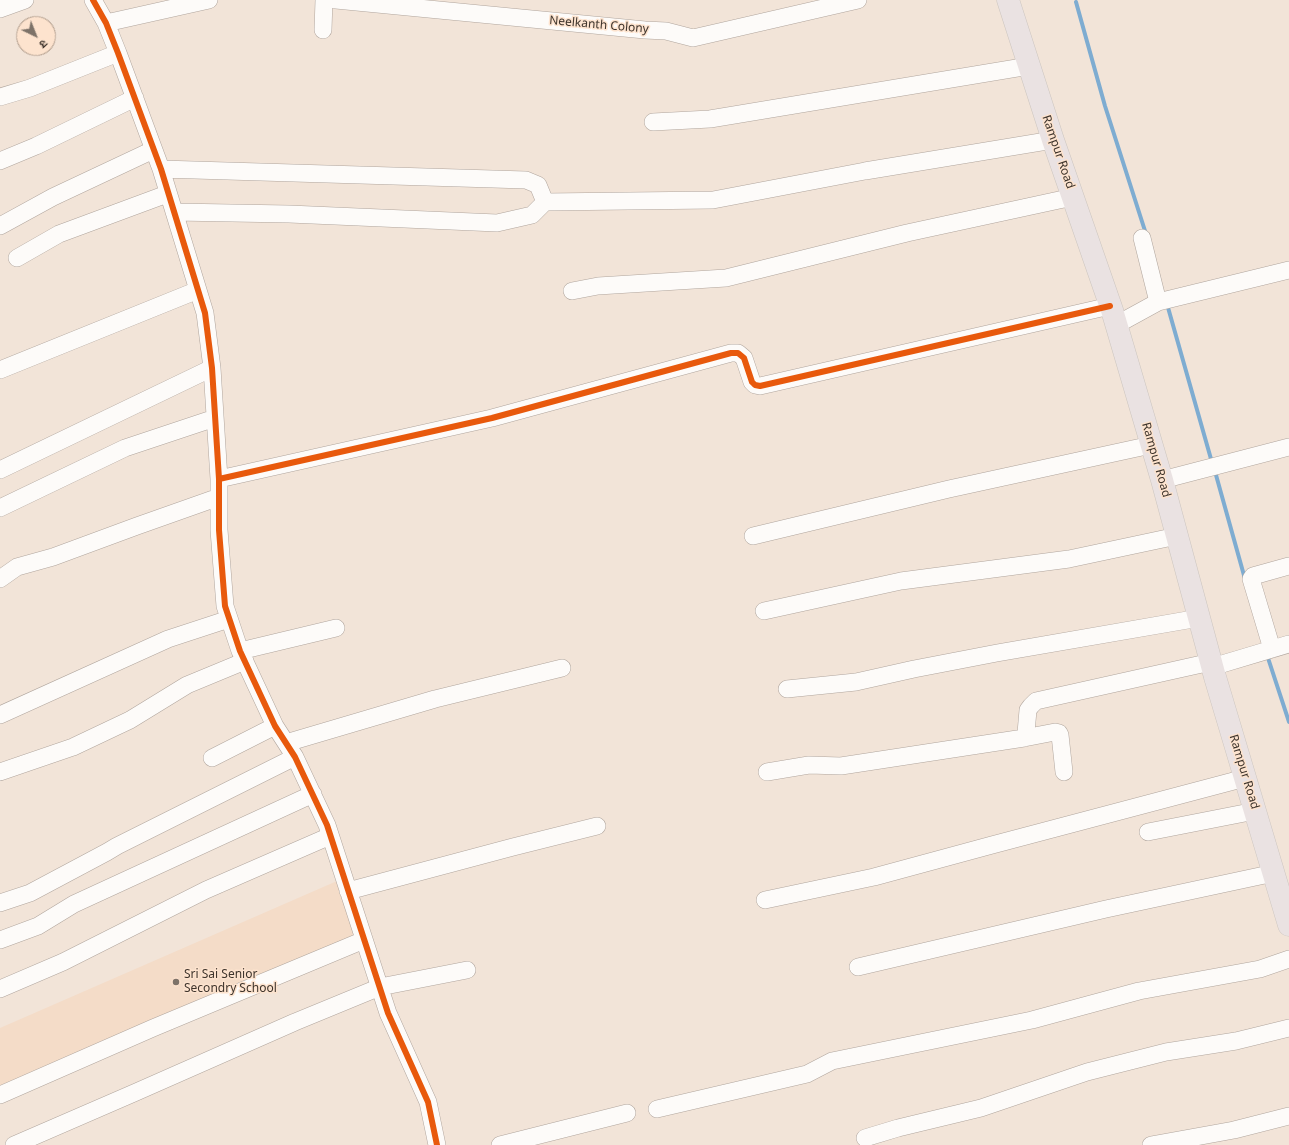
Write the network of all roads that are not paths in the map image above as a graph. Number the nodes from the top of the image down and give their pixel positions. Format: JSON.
{"nodes":[{"id":1,"x":25,"y":0,"type":"edge"},
{"id":2,"x":93,"y":0,"type":"edge"},
{"id":3,"x":209,"y":0,"type":"edge"},
{"id":4,"x":324,"y":0,"type":"edge"},
{"id":5,"x":336,"y":0,"type":"edge"},
{"id":6,"x":858,"y":0,"type":"edge"},
{"id":7,"x":1012,"y":0,"type":"edge"},
{"id":8,"x":0,"y":9,"type":"edge"},
{"id":9,"x":106,"y":23,"type":"junction"},
{"id":10,"x":323,"y":30,"type":"dead end"},
{"id":11,"x":118,"y":53,"type":"junction"},
{"id":12,"x":1029,"y":66,"type":"junction"},
{"id":13,"x":0,"y":97,"type":"edge"},
{"id":14,"x":135,"y":98,"type":"junction"},
{"id":15,"x":653,"y":122,"type":"dead end"},
{"id":16,"x":1053,"y":140,"type":"junction"},
{"id":17,"x":153,"y":150,"type":"junction"},
{"id":18,"x":0,"y":161,"type":"edge"},
{"id":19,"x":161,"y":169,"type":"junction"},
{"id":20,"x":167,"y":194,"type":"junction"},
{"id":21,"x":1074,"y":197,"type":"junction"},
{"id":22,"x":545,"y":202,"type":"junction"},
{"id":23,"x":174,"y":212,"type":"junction"},
{"id":24,"x":0,"y":226,"type":"edge"},
{"id":25,"x":1142,"y":238,"type":"dead end"},
{"id":26,"x":17,"y":258,"type":"dead end"},
{"id":27,"x":1289,"y":270,"type":"edge"},
{"id":28,"x":198,"y":290,"type":"junction"},
{"id":29,"x":572,"y":290,"type":"dead end"},
{"id":30,"x":1164,"y":300,"type":"junction"},
{"id":31,"x":1113,"y":316,"type":"junction"},
{"id":32,"x":212,"y":368,"type":"junction"},
{"id":33,"x":0,"y":370,"type":"edge"},
{"id":34,"x":215,"y":418,"type":"junction"},
{"id":35,"x":1151,"y":445,"type":"junction"},
{"id":36,"x":1289,"y":447,"type":"edge"},
{"id":37,"x":0,"y":470,"type":"edge"},
{"id":38,"x":219,"y":480,"type":"junction"},
{"id":39,"x":1162,"y":480,"type":"junction"},
{"id":40,"x":219,"y":497,"type":"junction"},
{"id":41,"x":0,"y":508,"type":"edge"},
{"id":42,"x":753,"y":536,"type":"dead end"},
{"id":43,"x":1177,"y":536,"type":"junction"},
{"id":44,"x":1289,"y":566,"type":"edge"},
{"id":45,"x":0,"y":579,"type":"edge"},
{"id":46,"x":764,"y":611,"type":"dead end"},
{"id":47,"x":1199,"y":618,"type":"junction"},
{"id":48,"x":229,"y":619,"type":"junction"},
{"id":49,"x":336,"y":628,"type":"dead end"},
{"id":50,"x":1289,"y":644,"type":"edge"},
{"id":51,"x":1272,"y":649,"type":"junction"},
{"id":52,"x":242,"y":656,"type":"junction"},
{"id":53,"x":1211,"y":664,"type":"junction"},
{"id":54,"x":562,"y":668,"type":"dead end"},
{"id":55,"x":787,"y":689,"type":"dead end"},
{"id":56,"x":0,"y":715,"type":"edge"},
{"id":57,"x":275,"y":726,"type":"junction"},
{"id":58,"x":1024,"y":738,"type":"junction"},
{"id":59,"x":286,"y":743,"type":"junction"},
{"id":60,"x":295,"y":757,"type":"junction"},
{"id":61,"x":212,"y":758,"type":"dead end"},
{"id":62,"x":0,"y":772,"type":"edge"},
{"id":63,"x":767,"y":772,"type":"dead end"},
{"id":64,"x":1064,"y":772,"type":"dead end"},
{"id":65,"x":1246,"y":778,"type":"junction"},
{"id":66,"x":312,"y":794,"type":"junction"},
{"id":67,"x":1255,"y":811,"type":"junction"},
{"id":68,"x":597,"y":826,"type":"dead end"},
{"id":69,"x":1148,"y":832,"type":"dead end"},
{"id":70,"x":330,"y":836,"type":"junction"},
{"id":71,"x":1274,"y":873,"type":"junction"},
{"id":72,"x":348,"y":891,"type":"junction"},
{"id":73,"x":765,"y":900,"type":"dead end"},
{"id":74,"x":0,"y":903,"type":"edge"},
{"id":75,"x":1289,"y":925,"type":"edge"},
{"id":76,"x":0,"y":940,"type":"edge"},
{"id":77,"x":364,"y":940,"type":"junction"},
{"id":78,"x":1289,"y":959,"type":"edge"},
{"id":79,"x":858,"y":967,"type":"dead end"},
{"id":80,"x":467,"y":970,"type":"dead end"},
{"id":81,"x":380,"y":987,"type":"junction"},
{"id":82,"x":0,"y":989,"type":"edge"},
{"id":83,"x":1289,"y":1028,"type":"edge"},
{"id":84,"x":0,"y":1095,"type":"edge"},
{"id":85,"x":657,"y":1109,"type":"dead end"},
{"id":86,"x":627,"y":1113,"type":"dead end"},
{"id":87,"x":1289,"y":1116,"type":"edge"},
{"id":88,"x":865,"y":1138,"type":"dead end"},
{"id":89,"x":14,"y":1145,"type":"edge"},
{"id":90,"x":437,"y":1145,"type":"edge"},
{"id":91,"x":500,"y":1145,"type":"edge"},
{"id":92,"x":1151,"y":1145,"type":"edge"}],
"edges":[{"from":1,"to":8,"type":"street"},
{"from":2,"to":9,"type":"street"},
{"from":3,"to":9,"type":"street"},
{"from":4,"to":10,"type":"street"},
{"from":5,"to":6,"type":"street","name":"Neelkanth Colony"},
{"from":7,"to":12,"type":"main road","name":"Rampur Road"},
{"from":9,"to":11,"type":"street"},
{"from":11,"to":13,"type":"street"},
{"from":11,"to":14,"type":"street"},
{"from":12,"to":15,"type":"street"},
{"from":12,"to":16,"type":"main road","name":"Rampur Road"},
{"from":14,"to":17,"type":"street"},
{"from":14,"to":18,"type":"street"},
{"from":16,"to":21,"type":"main road","name":"Rampur Road"},
{"from":16,"to":22,"type":"street"},
{"from":17,"to":19,"type":"street"},
{"from":17,"to":24,"type":"street"},
{"from":19,"to":20,"type":"street"},
{"from":19,"to":22,"type":"street"},
{"from":20,"to":23,"type":"street"},
{"from":20,"to":26,"type":"street"},
{"from":21,"to":29,"type":"street"},
{"from":21,"to":31,"type":"main road","name":"Rampur Road"},
{"from":22,"to":23,"type":"street"},
{"from":23,"to":28,"type":"street"},
{"from":25,"to":30,"type":"street"},
{"from":27,"to":30,"type":"street"},
{"from":28,"to":32,"type":"street"},
{"from":28,"to":33,"type":"street"},
{"from":30,"to":31,"type":"street"},
{"from":31,"to":35,"type":"main road","name":"Rampur Road"},
{"from":31,"to":38,"type":"street"},
{"from":32,"to":34,"type":"street"},
{"from":32,"to":37,"type":"street"},
{"from":34,"to":38,"type":"street"},
{"from":34,"to":41,"type":"street"},
{"from":35,"to":39,"type":"main road","name":"Rampur Road"},
{"from":35,"to":42,"type":"street"},
{"from":36,"to":39,"type":"street"},
{"from":38,"to":40,"type":"street"},
{"from":39,"to":43,"type":"main road","name":"Rampur Road"},
{"from":40,"to":45,"type":"street"},
{"from":40,"to":48,"type":"street"},
{"from":43,"to":46,"type":"street"},
{"from":43,"to":47,"type":"main road","name":"Rampur Road"},
{"from":44,"to":51,"type":"street"},
{"from":47,"to":53,"type":"main road","name":"Rampur Road"},
{"from":47,"to":55,"type":"street"},
{"from":48,"to":52,"type":"street"},
{"from":48,"to":56,"type":"street"},
{"from":49,"to":52,"type":"street"},
{"from":50,"to":51,"type":"street"},
{"from":51,"to":53,"type":"street"},
{"from":52,"to":57,"type":"street"},
{"from":52,"to":62,"type":"street"},
{"from":53,"to":58,"type":"street"},
{"from":53,"to":65,"type":"main road","name":"Rampur Road"},
{"from":54,"to":59,"type":"street"},
{"from":57,"to":59,"type":"street"},
{"from":57,"to":61,"type":"street"},
{"from":58,"to":63,"type":"street"},
{"from":58,"to":64,"type":"street"},
{"from":59,"to":60,"type":"street"},
{"from":60,"to":66,"type":"street"},
{"from":60,"to":74,"type":"street"},
{"from":65,"to":67,"type":"main road","name":"Rampur Road"},
{"from":65,"to":73,"type":"street"},
{"from":66,"to":70,"type":"street"},
{"from":66,"to":76,"type":"street"},
{"from":67,"to":69,"type":"street"},
{"from":67,"to":71,"type":"main road","name":"Rampur Road"},
{"from":68,"to":72,"type":"street"},
{"from":70,"to":72,"type":"street"},
{"from":70,"to":82,"type":"street"},
{"from":71,"to":75,"type":"main road","name":"Rampur Road"},
{"from":71,"to":79,"type":"street"},
{"from":72,"to":77,"type":"street"},
{"from":77,"to":81,"type":"street"},
{"from":77,"to":84,"type":"street"},
{"from":78,"to":85,"type":"street"},
{"from":80,"to":81,"type":"street"},
{"from":81,"to":89,"type":"street"},
{"from":81,"to":90,"type":"street"},
{"from":83,"to":88,"type":"street"},
{"from":86,"to":91,"type":"street"},
{"from":87,"to":92,"type":"street"}]}
